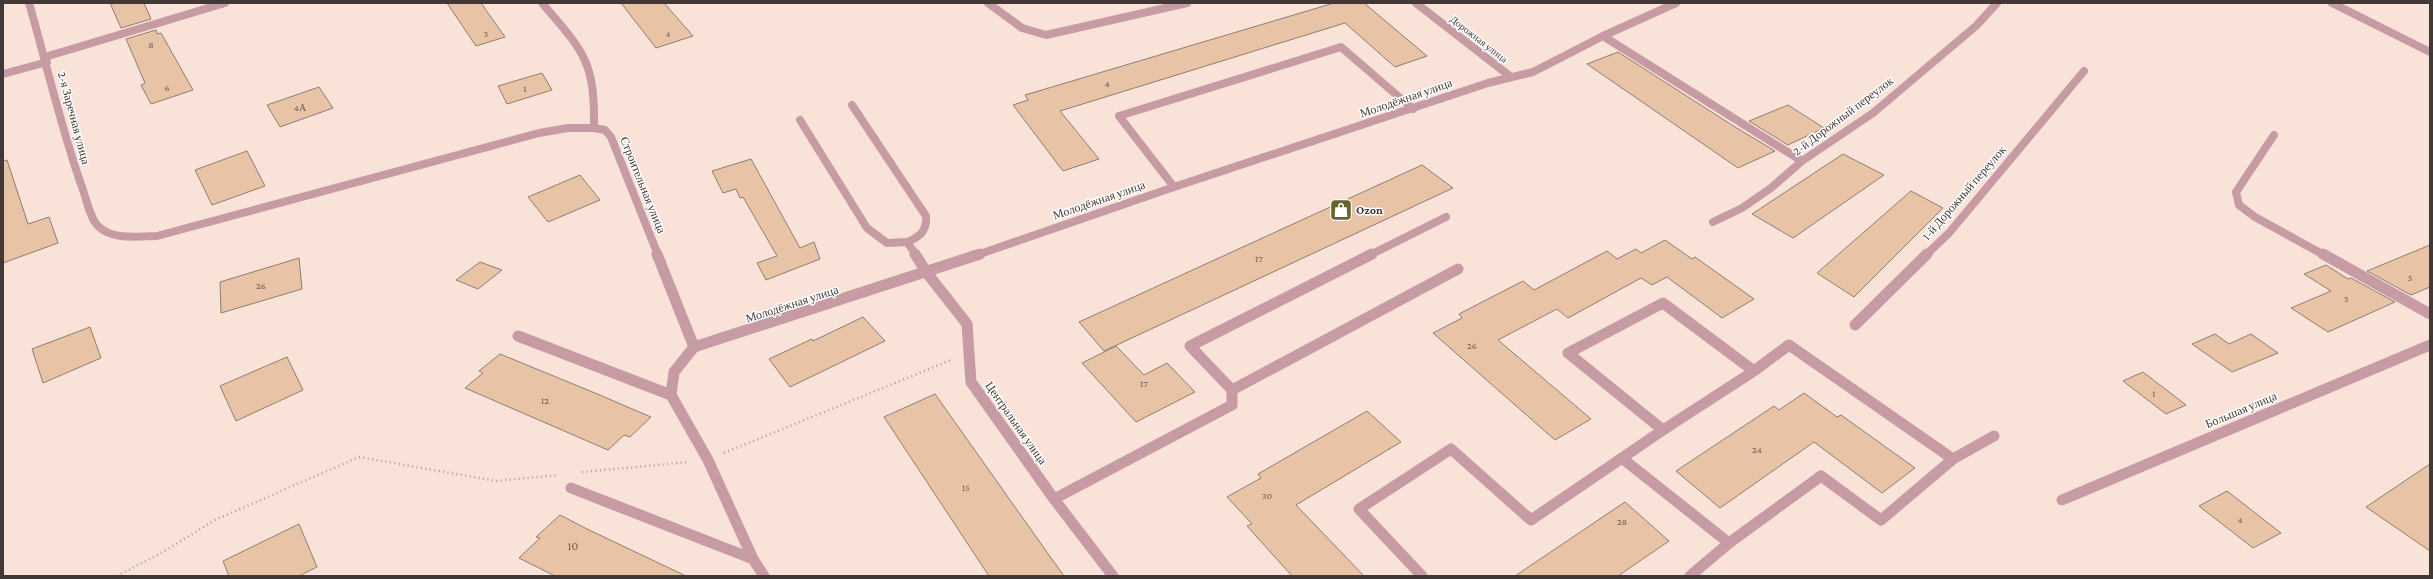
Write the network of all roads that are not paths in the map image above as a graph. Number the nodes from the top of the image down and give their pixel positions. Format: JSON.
{"nodes":[{"id":1,"x":29,"y":3,"type":"edge"},
{"id":2,"x":225,"y":3,"type":"edge"},
{"id":3,"x":542,"y":3,"type":"edge"},
{"id":4,"x":988,"y":3,"type":"edge"},
{"id":5,"x":1187,"y":3,"type":"edge"},
{"id":6,"x":1416,"y":3,"type":"edge"},
{"id":7,"x":1676,"y":3,"type":"edge"},
{"id":8,"x":1998,"y":3,"type":"edge"},
{"id":9,"x":2332,"y":3,"type":"edge"},
{"id":10,"x":1603,"y":36,"type":"junction"},
{"id":11,"x":2430,"y":52,"type":"edge"},
{"id":12,"x":46,"y":60,"type":"junction"},
{"id":13,"x":2084,"y":71,"type":"dead end"},
{"id":14,"x":3,"y":74,"type":"edge"},
{"id":15,"x":1511,"y":77,"type":"junction"},
{"id":16,"x":852,"y":105,"type":"dead end"},
{"id":17,"x":1413,"y":109,"type":"junction"},
{"id":18,"x":800,"y":120,"type":"dead end"},
{"id":19,"x":594,"y":128,"type":"junction"},
{"id":20,"x":2274,"y":135,"type":"dead end"},
{"id":21,"x":1802,"y":161,"type":"junction"},
{"id":22,"x":1174,"y":187,"type":"junction"},
{"id":23,"x":1446,"y":217,"type":"dead end"},
{"id":24,"x":1713,"y":222,"type":"dead end"},
{"id":25,"x":907,"y":242,"type":"junction"},
{"id":26,"x":1458,"y":269,"type":"dead end"},
{"id":27,"x":927,"y":273,"type":"junction"},
{"id":28,"x":2430,"y":314,"type":"edge"},
{"id":29,"x":1855,"y":325,"type":"dead end"},
{"id":30,"x":518,"y":336,"type":"dead end"},
{"id":31,"x":2430,"y":345,"type":"edge"},
{"id":32,"x":694,"y":347,"type":"junction"},
{"id":33,"x":1754,"y":371,"type":"junction"},
{"id":34,"x":1232,"y":390,"type":"junction"},
{"id":35,"x":671,"y":395,"type":"junction"},
{"id":36,"x":1663,"y":430,"type":"junction"},
{"id":37,"x":1994,"y":436,"type":"dead end"},
{"id":38,"x":1623,"y":459,"type":"junction"},
{"id":39,"x":1954,"y":459,"type":"junction"},
{"id":40,"x":571,"y":488,"type":"dead end"},
{"id":41,"x":1054,"y":499,"type":"junction"},
{"id":42,"x":2062,"y":500,"type":"dead end"},
{"id":43,"x":1729,"y":543,"type":"junction"},
{"id":44,"x":753,"y":559,"type":"junction"},
{"id":45,"x":764,"y":576,"type":"edge"},
{"id":46,"x":1113,"y":576,"type":"edge"},
{"id":47,"x":1422,"y":576,"type":"edge"},
{"id":48,"x":1690,"y":576,"type":"edge"}],
"edges":[{"from":1,"to":12,"type":"street","name":"2-я Заречная улица"},
{"from":2,"to":12,"type":"street"},
{"from":3,"to":19,"type":"street"},
{"from":4,"to":5,"type":"street"},
{"from":6,"to":15,"type":"street","name":"Дорожная улица"},
{"from":7,"to":10,"type":"street","name":"Молодёжная улица"},
{"from":8,"to":21,"type":"street","name":"2-й Дорожный переулок"},
{"from":9,"to":11,"type":"street"},
{"from":10,"to":15,"type":"street","name":"Молодёжная улица"},
{"from":10,"to":21,"type":"street"},
{"from":12,"to":14,"type":"street"},
{"from":12,"to":19,"type":"street","name":"2-я Заречная улица"},
{"from":13,"to":29,"type":"street","name":"1-й Дорожный переулок"},
{"from":15,"to":17,"type":"street","name":"Молодёжная улица"},
{"from":16,"to":25,"type":"street"},
{"from":17,"to":22,"type":"street","name":"Молодёжная улица"},
{"from":17,"to":22,"type":"street"},
{"from":18,"to":25,"type":"street"},
{"from":19,"to":32,"type":"street","name":"Строительная улица"},
{"from":20,"to":28,"type":"street"},
{"from":21,"to":24,"type":"street","name":"2-й Дорожный переулок"},
{"from":22,"to":27,"type":"street","name":"Молодёжная улица"},
{"from":23,"to":34,"type":"street"},
{"from":25,"to":27,"type":"street","name":"Центральная улица"},
{"from":26,"to":34,"type":"street"},
{"from":27,"to":32,"type":"street","name":"Молодёжная улица"},
{"from":27,"to":41,"type":"street","name":"Центральная улица"},
{"from":30,"to":35,"type":"street"},
{"from":31,"to":42,"type":"street","name":"Большая улица"},
{"from":32,"to":35,"type":"street"},
{"from":33,"to":36,"type":"street"},
{"from":33,"to":36,"type":"street"},
{"from":33,"to":39,"type":"street"},
{"from":34,"to":41,"type":"street"},
{"from":35,"to":44,"type":"street"},
{"from":36,"to":38,"type":"street"},
{"from":37,"to":39,"type":"street"},
{"from":38,"to":43,"type":"street"},
{"from":38,"to":47,"type":"street"},
{"from":39,"to":43,"type":"street"},
{"from":40,"to":44,"type":"street"},
{"from":41,"to":46,"type":"street","name":"Центральная улица"},
{"from":43,"to":48,"type":"street"},
{"from":44,"to":45,"type":"street"}]}
